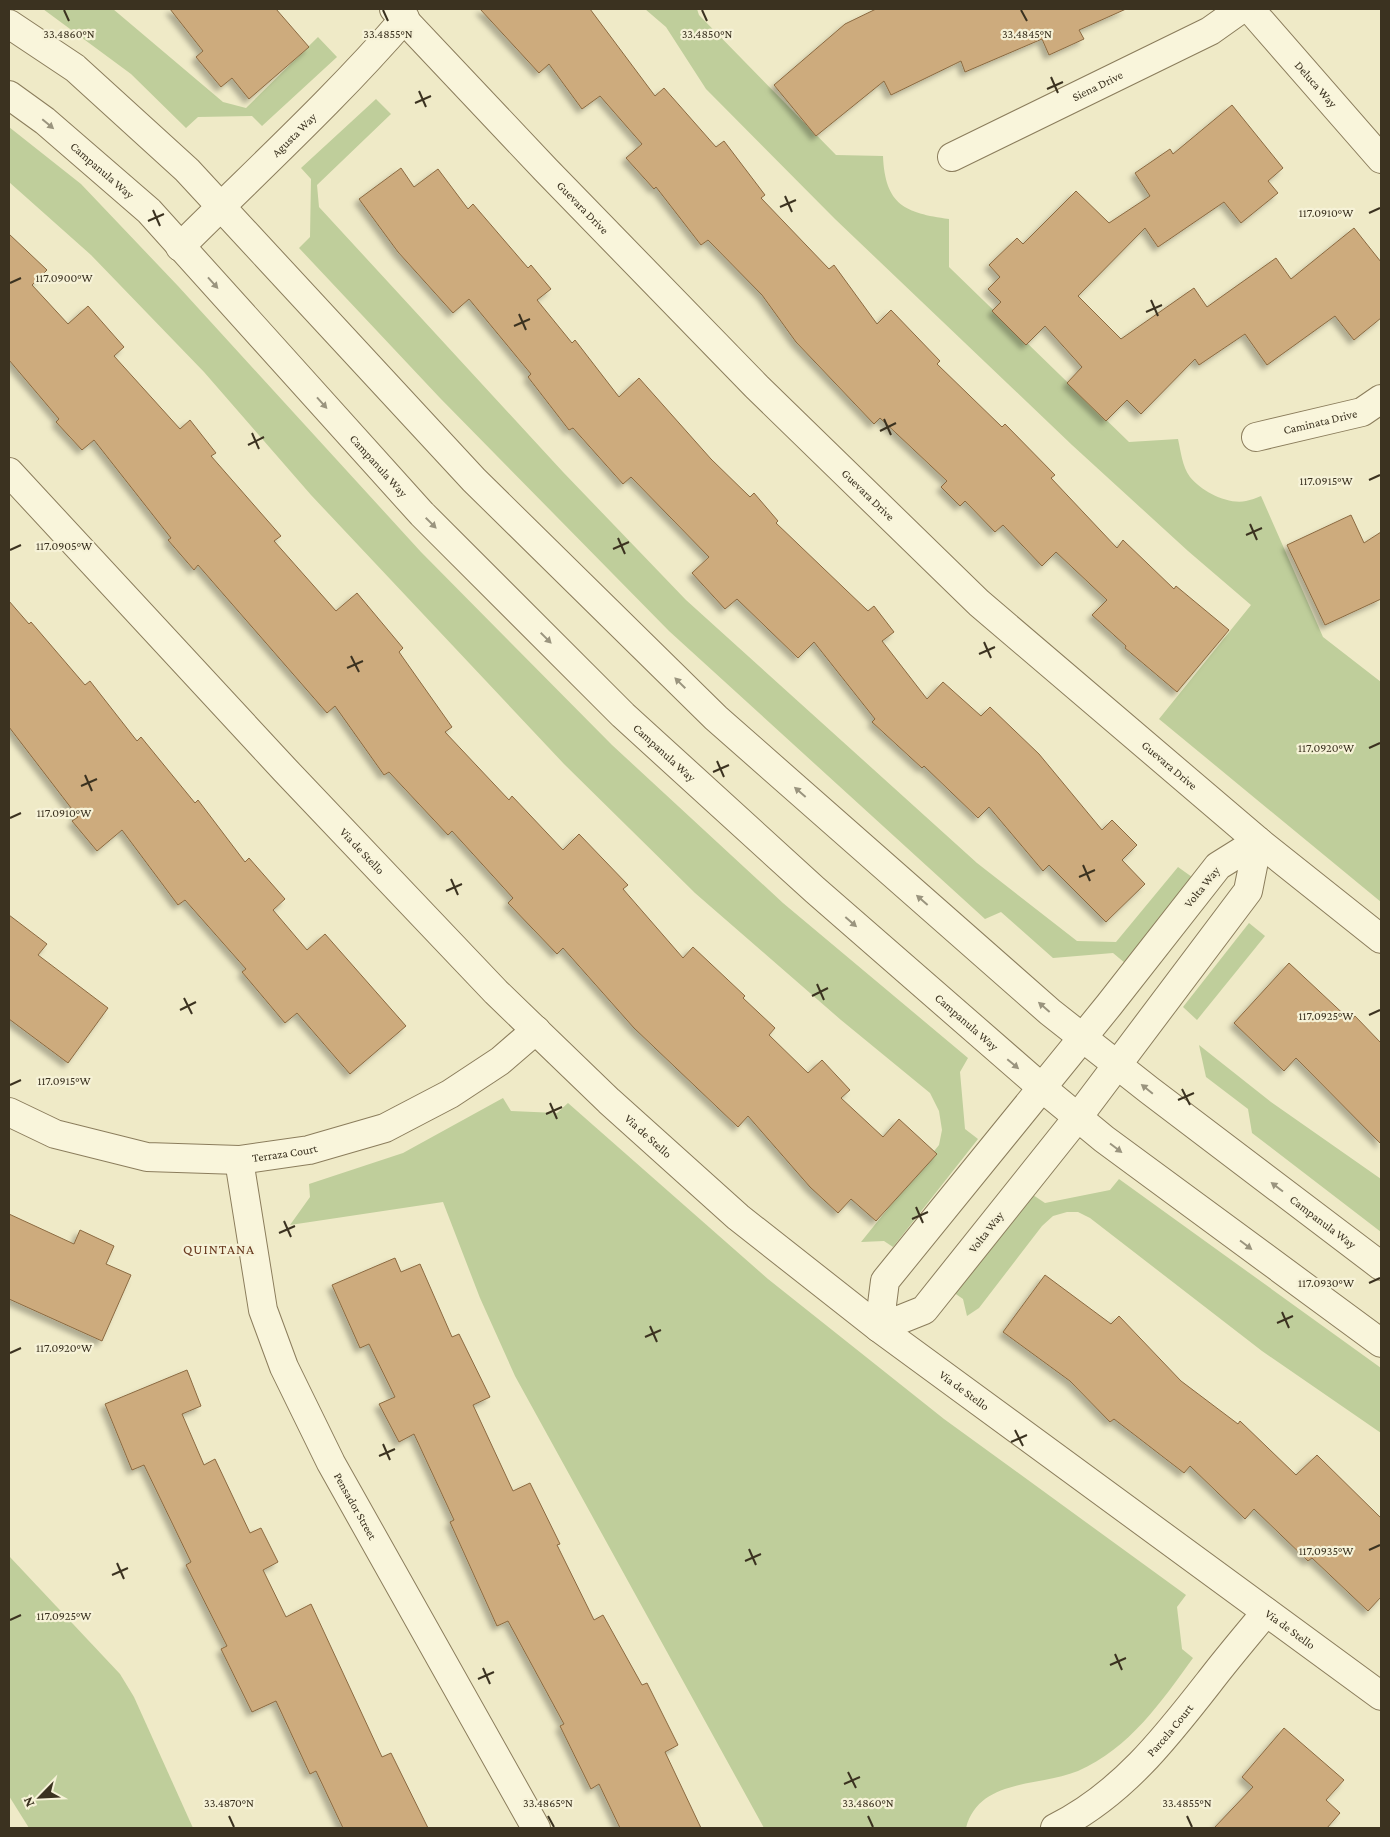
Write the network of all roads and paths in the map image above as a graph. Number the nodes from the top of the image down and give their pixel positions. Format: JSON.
{"nodes":[{"id":1,"x":1241,"y":9,"type":"edge"},
{"id":2,"x":1250,"y":9,"type":"edge"},
{"id":3,"x":400,"y":14,"type":"edge"},
{"id":4,"x":9,"y":24,"type":"edge"},
{"id":5,"x":9,"y":95,"type":"edge"},
{"id":6,"x":952,"y":157,"type":"dead end"},
{"id":7,"x":1381,"y":159,"type":"edge"},
{"id":8,"x":222,"y":205,"type":"junction"},
{"id":9,"x":180,"y":247,"type":"junction"},
{"id":10,"x":1381,"y":399,"type":"edge"},
{"id":11,"x":1256,"y":437,"type":"dead end"},
{"id":12,"x":9,"y":472,"type":"edge"},
{"id":13,"x":1258,"y":841,"type":"junction"},
{"id":14,"x":1381,"y":939,"type":"edge"},
{"id":15,"x":536,"y":1030,"type":"junction"},
{"id":16,"x":1083,"y":1037,"type":"junction"},
{"id":17,"x":1118,"y":1064,"type":"junction"},
{"id":18,"x":1041,"y":1087,"type":"junction"},
{"id":19,"x":9,"y":1112,"type":"edge"},
{"id":20,"x":1078,"y":1117,"type":"junction"},
{"id":21,"x":239,"y":1160,"type":"junction"},
{"id":22,"x":1381,"y":1266,"type":"edge"},
{"id":23,"x":879,"y":1328,"type":"junction"},
{"id":24,"x":1381,"y":1343,"type":"edge"},
{"id":25,"x":1266,"y":1612,"type":"junction"},
{"id":26,"x":1381,"y":1696,"type":"edge"},
{"id":27,"x":536,"y":1828,"type":"edge"},
{"id":28,"x":1055,"y":1828,"type":"edge"}],
"edges":[{"from":1,"to":6,"type":"street","name":"Siena Drive"},
{"from":2,"to":7,"type":"street","name":"Deluca Way"},
{"from":3,"to":8,"type":"street","name":"Agusta Way"},
{"from":3,"to":13,"type":"street","name":"Guevara Drive"},
{"from":4,"to":8,"type":"street","name":"Campanula Way"},
{"from":5,"to":9,"type":"street","name":"Campanula Way","one_way":true},
{"from":8,"to":9,"type":"street","name":"Agusta Way"},
{"from":16,"to":8,"type":"street","name":"Campanula Way","one_way":true},
{"from":9,"to":18,"type":"street","name":"Campanula Way","one_way":true},
{"from":10,"to":11,"type":"street","name":"Caminata Drive"},
{"from":12,"to":15,"type":"street","name":"Via de Stello"},
{"from":13,"to":14,"type":"street","name":"Guevara Drive"},
{"from":13,"to":16,"type":"street","name":"Volta Way"},
{"from":13,"to":17,"type":"street","name":"Volta Way"},
{"from":15,"to":21,"type":"street","name":"Terraza Court"},
{"from":15,"to":23,"type":"street","name":"Via de Stello"},
{"from":16,"to":17,"type":"street","name":"Campanula Way"},
{"from":16,"to":18,"type":"street","name":"Volta Way"},
{"from":17,"to":20,"type":"street","name":"Volta Way"},
{"from":22,"to":17,"type":"street","name":"Campanula Way","one_way":true},
{"from":18,"to":20,"type":"street","name":"Campanula Way"},
{"from":18,"to":23,"type":"street","name":"Volta Way"},
{"from":19,"to":21,"type":"street","name":"Terraza Court"},
{"from":20,"to":23,"type":"street","name":"Volta Way"},
{"from":20,"to":24,"type":"street","name":"Campanula Way","one_way":true},
{"from":21,"to":27,"type":"street","name":"Pensador Street"},
{"from":23,"to":25,"type":"street","name":"Via de Stello"},
{"from":25,"to":26,"type":"street","name":"Via de Stello"},
{"from":25,"to":28,"type":"street","name":"Parcela Court"}]}
